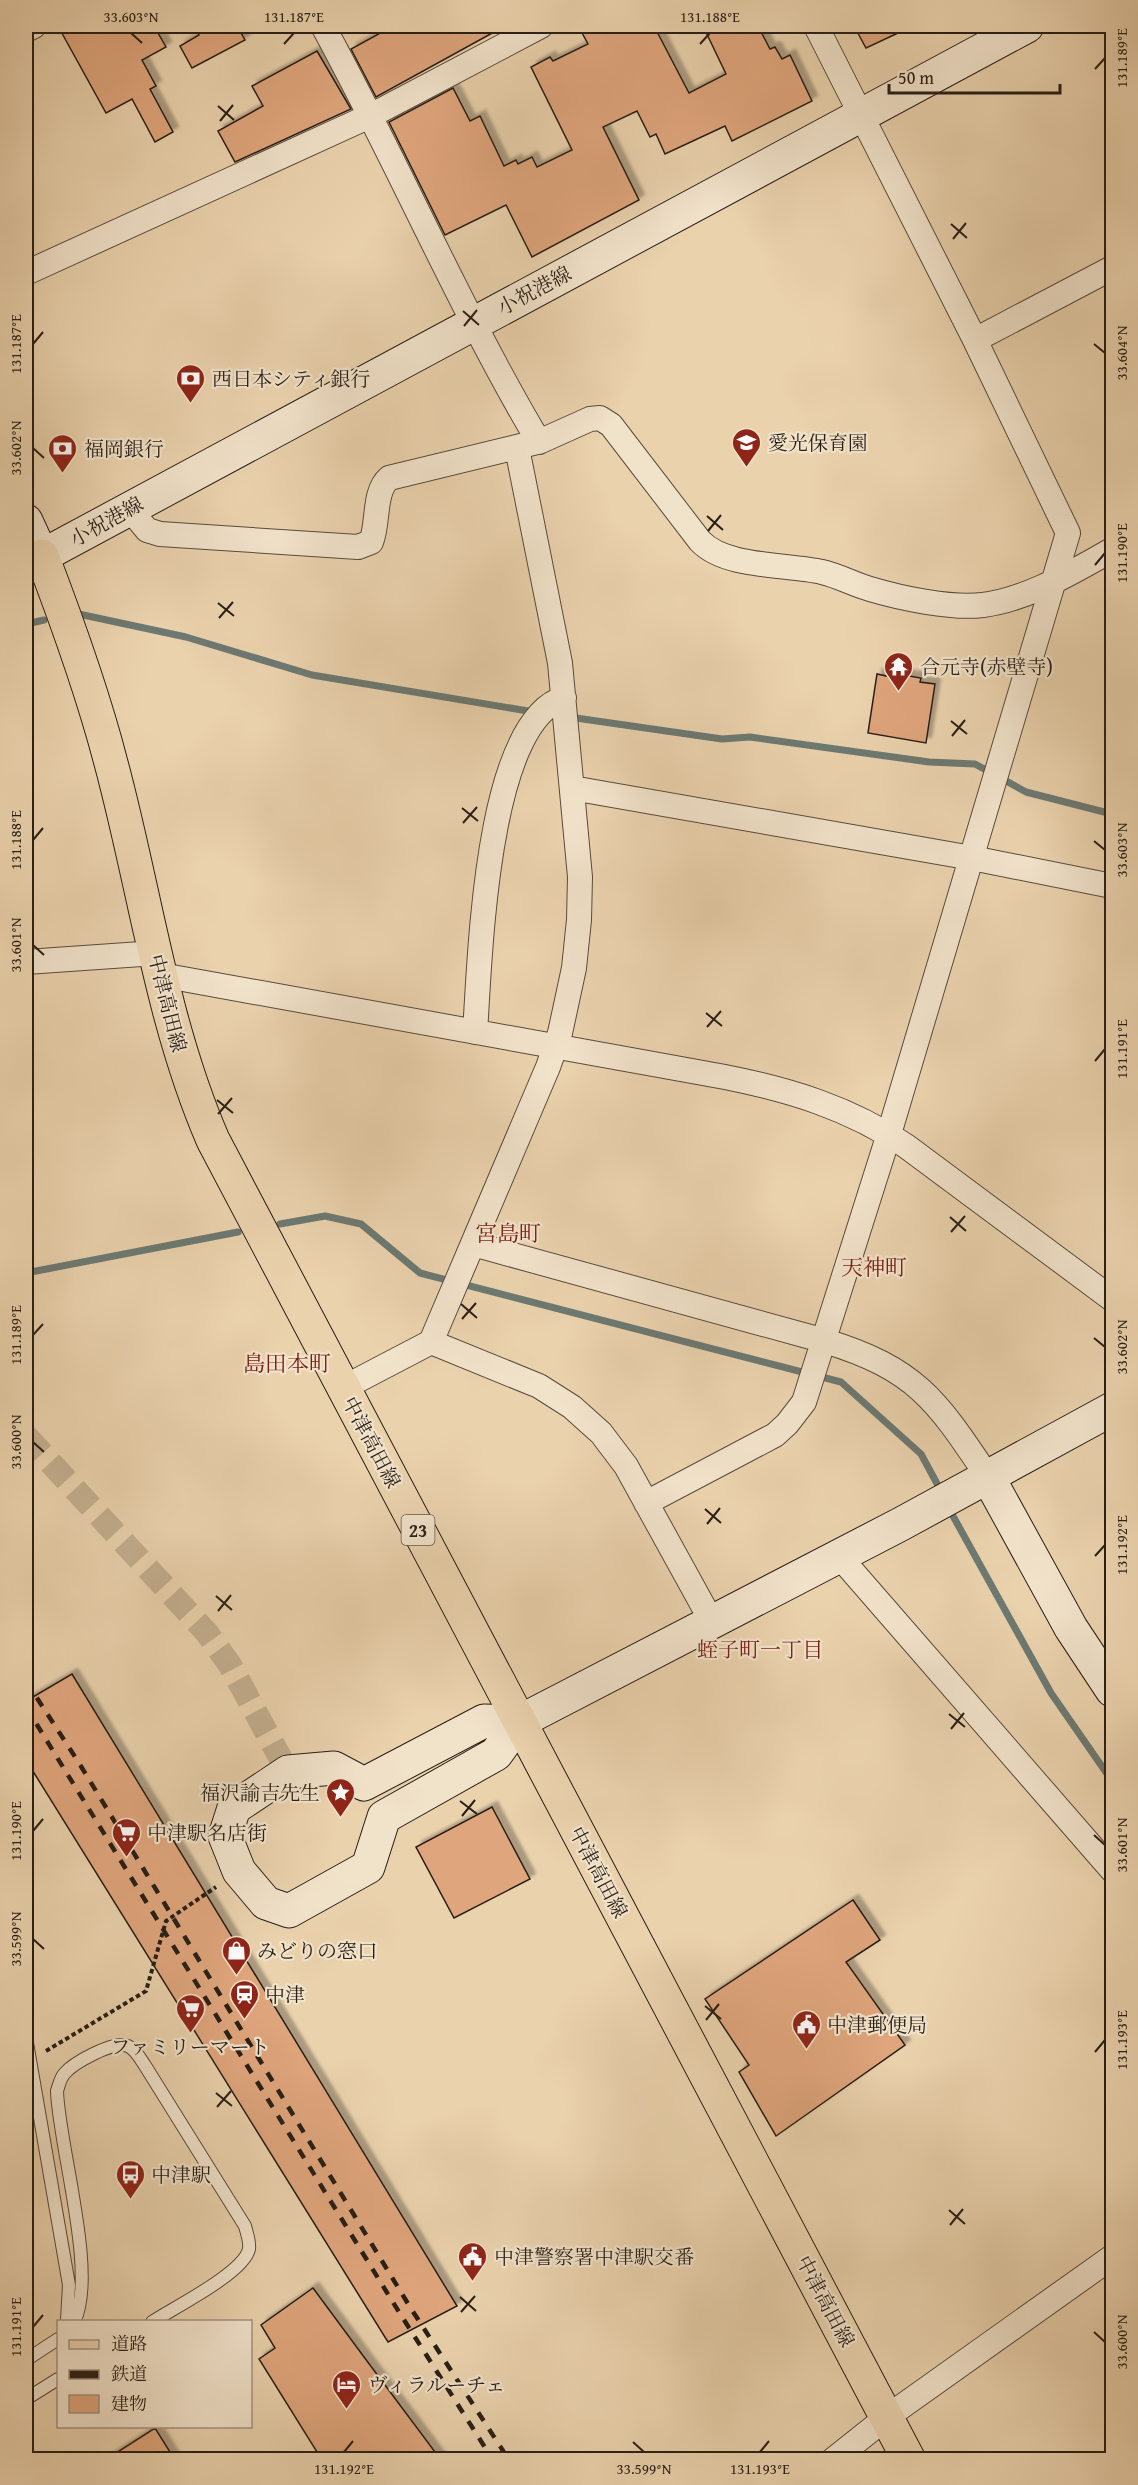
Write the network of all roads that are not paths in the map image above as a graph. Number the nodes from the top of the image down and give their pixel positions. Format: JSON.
{"nodes":[{"id":1,"x":33,"y":26,"type":"edge"},
{"id":2,"x":323,"y":26,"type":"edge"},
{"id":3,"x":541,"y":26,"type":"edge"},
{"id":4,"x":816,"y":26,"type":"edge"},
{"id":5,"x":1027,"y":26,"type":"edge"},
{"id":6,"x":26,"y":30,"type":"edge"},
{"id":7,"x":372,"y":115,"type":"junction"},
{"id":8,"x":859,"y":115,"type":"junction"},
{"id":9,"x":1113,"y":268,"type":"edge"},
{"id":10,"x":26,"y":273,"type":"edge"},
{"id":11,"x":474,"y":322,"type":"junction"},
{"id":12,"x":975,"y":340,"type":"junction"},
{"id":13,"x":528,"y":445,"type":"junction"},
{"id":14,"x":129,"y":508,"type":"junction"},
{"id":15,"x":26,"y":520,"type":"edge"},
{"id":16,"x":1113,"y":550,"type":"edge"},
{"id":17,"x":34,"y":561,"type":"edge"},
{"id":18,"x":1056,"y":579,"type":"junction"},
{"id":19,"x":564,"y":698,"type":"junction"},
{"id":20,"x":572,"y":788,"type":"junction"},
{"id":21,"x":972,"y":858,"type":"junction"},
{"id":22,"x":1113,"y":886,"type":"edge"},
{"id":23,"x":26,"y":962,"type":"edge"},
{"id":24,"x":158,"y":964,"type":"junction"},
{"id":25,"x":475,"y":1032,"type":"junction"},
{"id":26,"x":555,"y":1047,"type":"junction"},
{"id":27,"x":889,"y":1134,"type":"junction"},
{"id":28,"x":473,"y":1244,"type":"junction"},
{"id":29,"x":1113,"y":1299,"type":"edge"},
{"id":30,"x":825,"y":1341,"type":"junction"},
{"id":31,"x":431,"y":1342,"type":"junction"},
{"id":32,"x":343,"y":1388,"type":"junction"},
{"id":33,"x":1113,"y":1409,"type":"edge"},
{"id":34,"x":988,"y":1477,"type":"junction"},
{"id":35,"x":646,"y":1503,"type":"junction"},
{"id":36,"x":839,"y":1556,"type":"junction"},
{"id":37,"x":712,"y":1622,"type":"junction"},
{"id":38,"x":1113,"y":1690,"type":"edge"},
{"id":39,"x":519,"y":1722,"type":"junction"},
{"id":40,"x":1113,"y":1870,"type":"edge"},
{"id":41,"x":26,"y":2037,"type":"edge"},
{"id":42,"x":1113,"y":2257,"type":"edge"},
{"id":43,"x":68,"y":2320,"type":"edge"},
{"id":44,"x":74,"y":2320,"type":"edge"},
{"id":45,"x":155,"y":2320,"type":"edge"},
{"id":46,"x":57,"y":2340,"type":"edge"},
{"id":47,"x":26,"y":2360,"type":"edge"},
{"id":48,"x":57,"y":2380,"type":"edge"},
{"id":49,"x":26,"y":2399,"type":"edge"},
{"id":50,"x":887,"y":2417,"type":"junction"},
{"id":51,"x":833,"y":2460,"type":"edge"},
{"id":52,"x":909,"y":2460,"type":"edge"}],
"edges":[{"from":1,"to":6,"type":"street"},
{"from":2,"to":7,"type":"street"},
{"from":3,"to":7,"type":"street"},
{"from":4,"to":8,"type":"street"},
{"from":5,"to":8,"type":"main road","name":"小祝港線"},
{"from":7,"to":10,"type":"street"},
{"from":7,"to":11,"type":"street"},
{"from":8,"to":11,"type":"main road","name":"小祝港線"},
{"from":8,"to":12,"type":"street"},
{"from":9,"to":12,"type":"street"},
{"from":11,"to":13,"type":"street"},
{"from":11,"to":14,"type":"main road","name":"小祝港線"},
{"from":12,"to":18,"type":"street"},
{"from":13,"to":14,"type":"street"},
{"from":13,"to":18,"type":"street"},
{"from":13,"to":19,"type":"street"},
{"from":14,"to":17,"type":"main road","name":"小祝港線"},
{"from":15,"to":17,"type":"main road"},
{"from":16,"to":18,"type":"street"},
{"from":17,"to":24,"type":"main road","name":"中津高田線","number":"23"},
{"from":18,"to":21,"type":"street"},
{"from":19,"to":20,"type":"street"},
{"from":19,"to":25,"type":"street"},
{"from":20,"to":21,"type":"street"},
{"from":20,"to":26,"type":"street"},
{"from":21,"to":22,"type":"street"},
{"from":21,"to":27,"type":"street"},
{"from":23,"to":24,"type":"street"},
{"from":24,"to":25,"type":"street"},
{"from":24,"to":32,"type":"main road","name":"中津高田線","number":"23"},
{"from":25,"to":26,"type":"street"},
{"from":26,"to":27,"type":"street"},
{"from":26,"to":28,"type":"street"},
{"from":27,"to":29,"type":"street"},
{"from":27,"to":30,"type":"street"},
{"from":28,"to":30,"type":"street"},
{"from":28,"to":31,"type":"street"},
{"from":30,"to":34,"type":"street"},
{"from":30,"to":35,"type":"street"},
{"from":31,"to":32,"type":"street"},
{"from":31,"to":35,"type":"street"},
{"from":32,"to":39,"type":"main road","name":"中津高田線","number":"23"},
{"from":33,"to":34,"type":"main road"},
{"from":34,"to":36,"type":"main road"},
{"from":34,"to":38,"type":"main road"},
{"from":35,"to":37,"type":"street"},
{"from":36,"to":37,"type":"main road"},
{"from":36,"to":40,"type":"street"},
{"from":37,"to":39,"type":"main road"},
{"from":39,"to":39,"type":"main road"},
{"from":39,"to":50,"type":"main road","name":"中津高田線","number":"23"},
{"from":41,"to":43,"type":"lane"},
{"from":42,"to":50,"type":"street"},
{"from":44,"to":45,"type":"lane"},
{"from":46,"to":47,"type":"lane"},
{"from":48,"to":49,"type":"lane"},
{"from":50,"to":51,"type":"street"},
{"from":50,"to":52,"type":"main road","name":"中津高田線","number":"23"}]}
